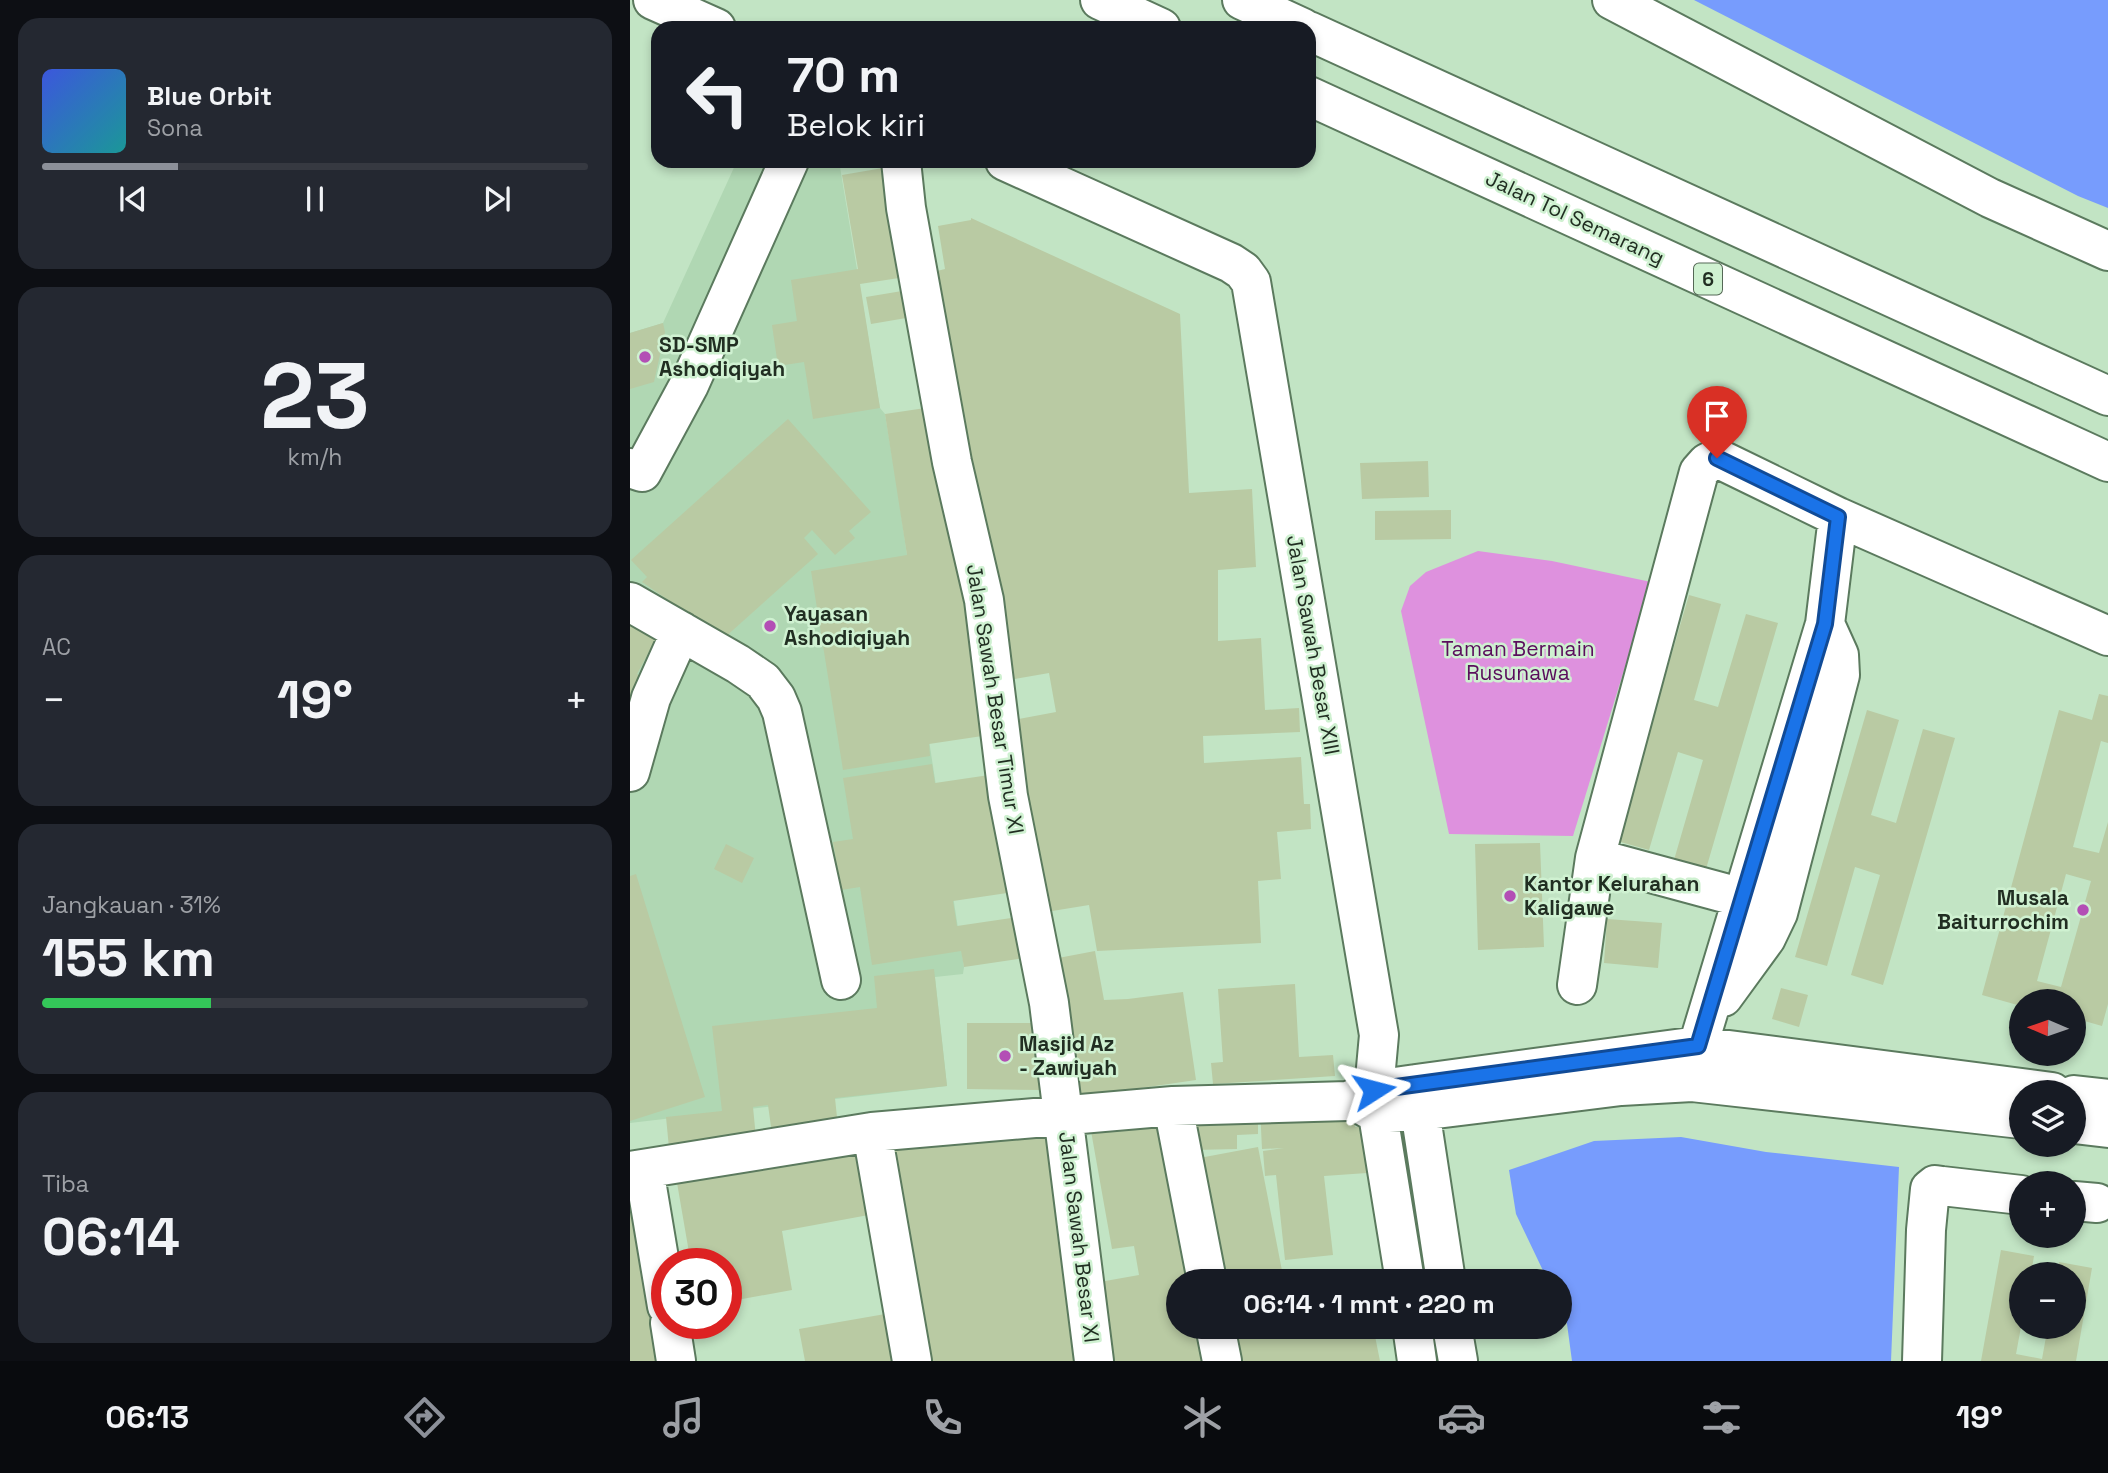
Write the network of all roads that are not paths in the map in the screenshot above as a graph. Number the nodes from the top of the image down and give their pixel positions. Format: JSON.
{"nodes":[{"id":1,"x":653,"y":0,"type":"edge"},
{"id":2,"x":1100,"y":0,"type":"edge"},
{"id":3,"x":1242,"y":0,"type":"edge"},
{"id":4,"x":1612,"y":0,"type":"edge"},
{"id":5,"x":700,"y":21,"type":"edge"},
{"id":6,"x":1146,"y":21,"type":"edge"},
{"id":7,"x":1288,"y":21,"type":"edge"},
{"id":8,"x":1316,"y":34,"type":"edge"},
{"id":9,"x":1316,"y":99,"type":"edge"},
{"id":10,"x":786,"y":168,"type":"edge"},
{"id":11,"x":902,"y":168,"type":"edge"},
{"id":12,"x":1020,"y":168,"type":"edge"},
{"id":13,"x":2108,"y":251,"type":"edge"},
{"id":14,"x":2108,"y":396,"type":"edge"},
{"id":15,"x":2108,"y":462,"type":"edge"},
{"id":16,"x":634,"y":479,"type":"edge"},
{"id":17,"x":1838,"y":517,"type":"junction"},
{"id":18,"x":630,"y":602,"type":"edge"},
{"id":19,"x":681,"y":631,"type":"junction"},
{"id":20,"x":2108,"y":636,"type":"edge"},
{"id":21,"x":1800,"y":763,"type":"junction"},
{"id":22,"x":630,"y":772,"type":"edge"},
{"id":23,"x":1595,"y":858,"type":"junction"},
{"id":24,"x":1743,"y":898,"type":"junction"},
{"id":25,"x":841,"y":979,"type":"dead end"},
{"id":26,"x":1577,"y":985,"type":"dead end"},
{"id":27,"x":1379,"y":1035,"type":"junction"},
{"id":28,"x":1698,"y":1050,"type":"junction"},
{"id":29,"x":2009,"y":1087,"type":"edge"},
{"id":30,"x":2086,"y":1096,"type":"edge"},
{"id":31,"x":1418,"y":1097,"type":"junction"},
{"id":32,"x":2108,"y":1099,"type":"edge"},
{"id":33,"x":1367,"y":1102,"type":"junction"},
{"id":34,"x":1173,"y":1106,"type":"junction"},
{"id":35,"x":1062,"y":1114,"type":"junction"},
{"id":36,"x":2009,"y":1116,"type":"edge"},
{"id":37,"x":2086,"y":1125,"type":"edge"},
{"id":38,"x":2108,"y":1128,"type":"edge"},
{"id":39,"x":872,"y":1132,"type":"junction"},
{"id":40,"x":637,"y":1170,"type":"edge"},
{"id":41,"x":2009,"y":1194,"type":"edge"},
{"id":42,"x":654,"y":1248,"type":"edge"},
{"id":43,"x":1205,"y":1269,"type":"edge"},
{"id":44,"x":1402,"y":1269,"type":"edge"},
{"id":45,"x":1444,"y":1269,"type":"edge"},
{"id":46,"x":673,"y":1339,"type":"edge"},
{"id":47,"x":1218,"y":1339,"type":"edge"},
{"id":48,"x":1414,"y":1339,"type":"edge"},
{"id":49,"x":1454,"y":1339,"type":"edge"},
{"id":50,"x":676,"y":1361,"type":"edge"},
{"id":51,"x":912,"y":1361,"type":"edge"},
{"id":52,"x":1094,"y":1361,"type":"edge"},
{"id":53,"x":1222,"y":1361,"type":"edge"},
{"id":54,"x":1417,"y":1361,"type":"edge"},
{"id":55,"x":1458,"y":1361,"type":"edge"},
{"id":56,"x":1922,"y":1361,"type":"edge"}],
"edges":[{"from":1,"to":5,"type":"main road"},
{"from":2,"to":6,"type":"main road"},
{"from":3,"to":7,"type":"main road"},
{"from":4,"to":13,"type":"main road"},
{"from":8,"to":14,"type":"main road"},
{"from":9,"to":15,"type":"main road","name":"Jalan Tol Semarang","number":"6"},
{"from":10,"to":16,"type":"main road"},
{"from":11,"to":35,"type":"main road","name":"Jalan Sawah Besar Timur XI"},
{"from":12,"to":27,"type":"main road","name":"Jalan Sawah Besar XIII"},
{"from":17,"to":20,"type":"main road"},
{"from":17,"to":21,"type":"main road"},
{"from":17,"to":23,"type":"main road"},
{"from":18,"to":19,"type":"main road"},
{"from":19,"to":22,"type":"main road"},
{"from":19,"to":25,"type":"main road"},
{"from":21,"to":24,"type":"main road"},
{"from":21,"to":28,"type":"main road"},
{"from":23,"to":24,"type":"main road"},
{"from":23,"to":26,"type":"main road"},
{"from":24,"to":28,"type":"main road"},
{"from":27,"to":31,"type":"main road","name":"Jalan Sawah Besar XIII"},
{"from":27,"to":33,"type":"main road","name":"Jalan Sawah Besar XIII"},
{"from":28,"to":29,"type":"main road"},
{"from":28,"to":31,"type":"main road"},
{"from":28,"to":36,"type":"main road"},
{"from":30,"to":32,"type":"main road"},
{"from":31,"to":33,"type":"main road"},
{"from":31,"to":45,"type":"main road","name":"Jalan Sawah Besar XIII"},
{"from":33,"to":34,"type":"main road"},
{"from":33,"to":44,"type":"main road","name":"Jalan Sawah Besar XIII"},
{"from":34,"to":35,"type":"main road"},
{"from":34,"to":43,"type":"main road"},
{"from":35,"to":39,"type":"main road"},
{"from":35,"to":52,"type":"main road","name":"Jalan Sawah Besar XI"},
{"from":37,"to":38,"type":"main road"},
{"from":39,"to":40,"type":"main road"},
{"from":39,"to":51,"type":"main road"},
{"from":40,"to":42,"type":"main road"},
{"from":41,"to":56,"type":"main road"},
{"from":46,"to":50,"type":"main road"},
{"from":47,"to":53,"type":"main road"},
{"from":48,"to":54,"type":"main road"},
{"from":49,"to":55,"type":"main road"}]}
